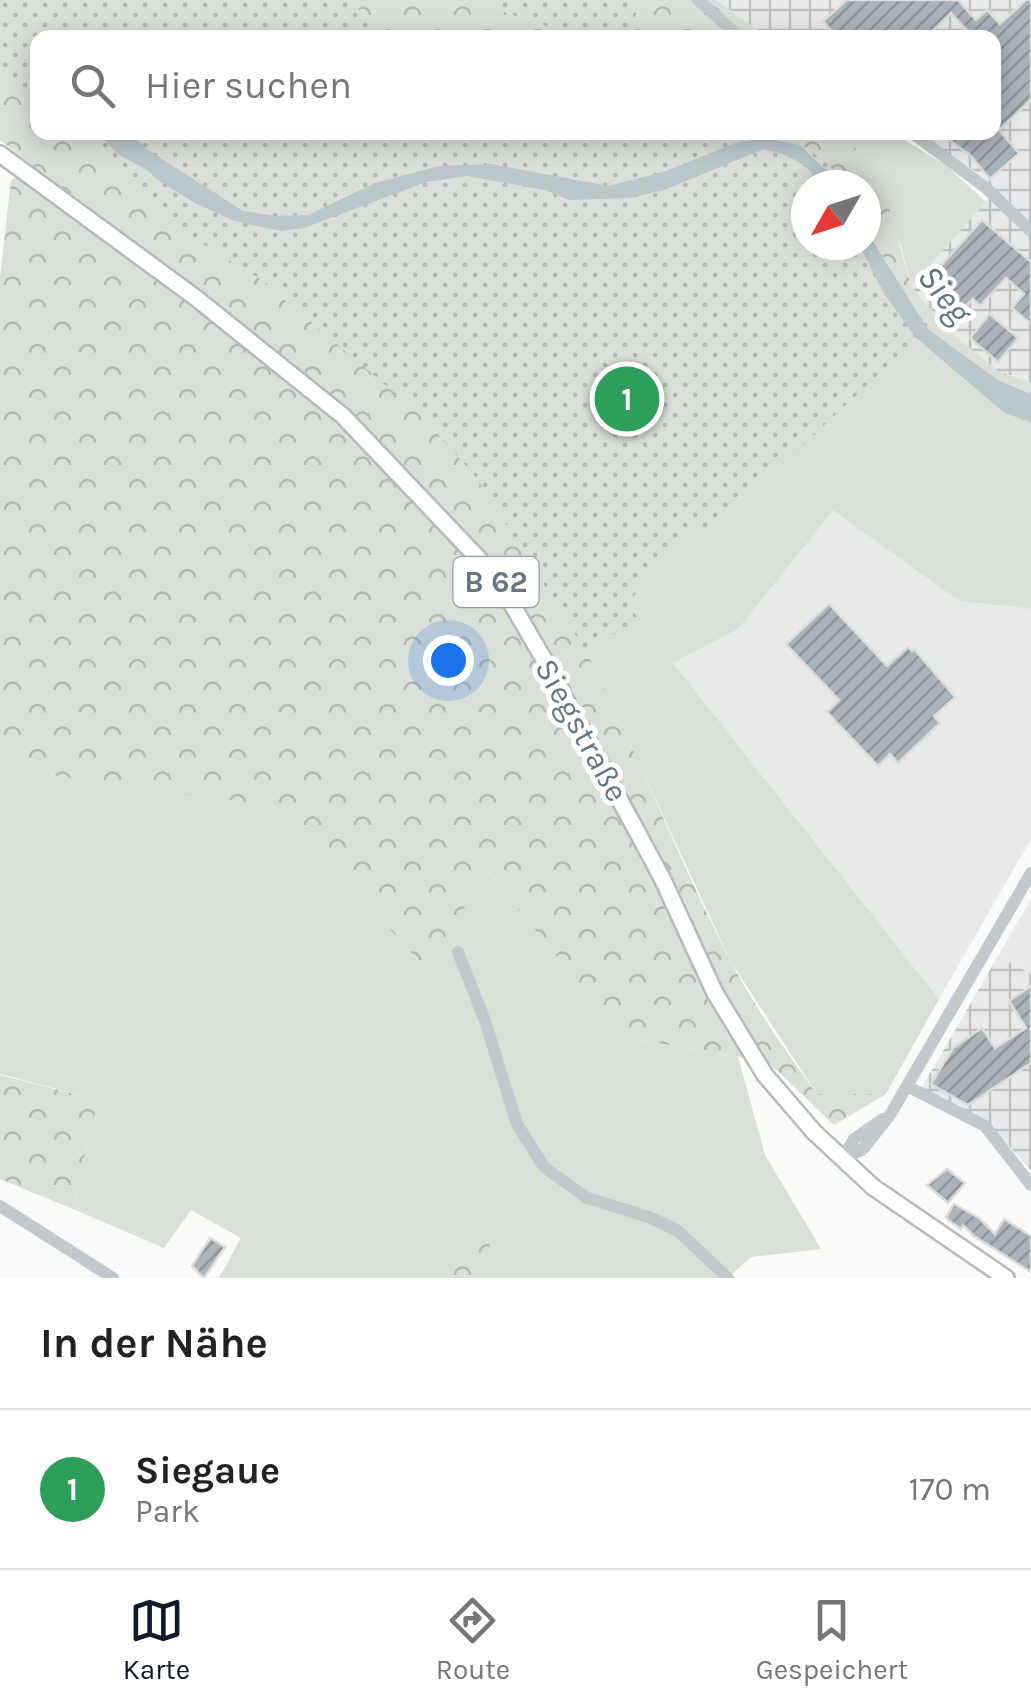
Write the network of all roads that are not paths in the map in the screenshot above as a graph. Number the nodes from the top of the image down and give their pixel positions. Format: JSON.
{"nodes":[{"id":1,"x":698,"y":0,"type":"edge"},
{"id":2,"x":732,"y":30,"type":"edge"},
{"id":3,"x":922,"y":140,"type":"edge"},
{"id":4,"x":2,"y":159,"type":"edge"},
{"id":5,"x":1031,"y":231,"type":"edge"},
{"id":6,"x":1031,"y":872,"type":"edge"},
{"id":7,"x":458,"y":952,"type":"dead end"},
{"id":8,"x":907,"y":1086,"type":"junction"},
{"id":9,"x":842,"y":1159,"type":"junction"},
{"id":10,"x":1031,"y":1185,"type":"edge"},
{"id":11,"x":0,"y":1206,"type":"edge"},
{"id":12,"x":114,"y":1278,"type":"edge"},
{"id":13,"x":728,"y":1278,"type":"edge"},
{"id":14,"x":1006,"y":1278,"type":"edge"}],
"edges":[{"from":1,"to":2,"type":"street"},
{"from":3,"to":5,"type":"street"},
{"from":4,"to":9,"type":"main road","name":"Siegstraße","number":"B 62"},
{"from":6,"to":8,"type":"street"},
{"from":7,"to":13,"type":"street"},
{"from":8,"to":9,"type":"street"},
{"from":8,"to":10,"type":"street"},
{"from":9,"to":14,"type":"main road","name":"Siegstraße","number":"B 62"},
{"from":11,"to":12,"type":"street"}]}
